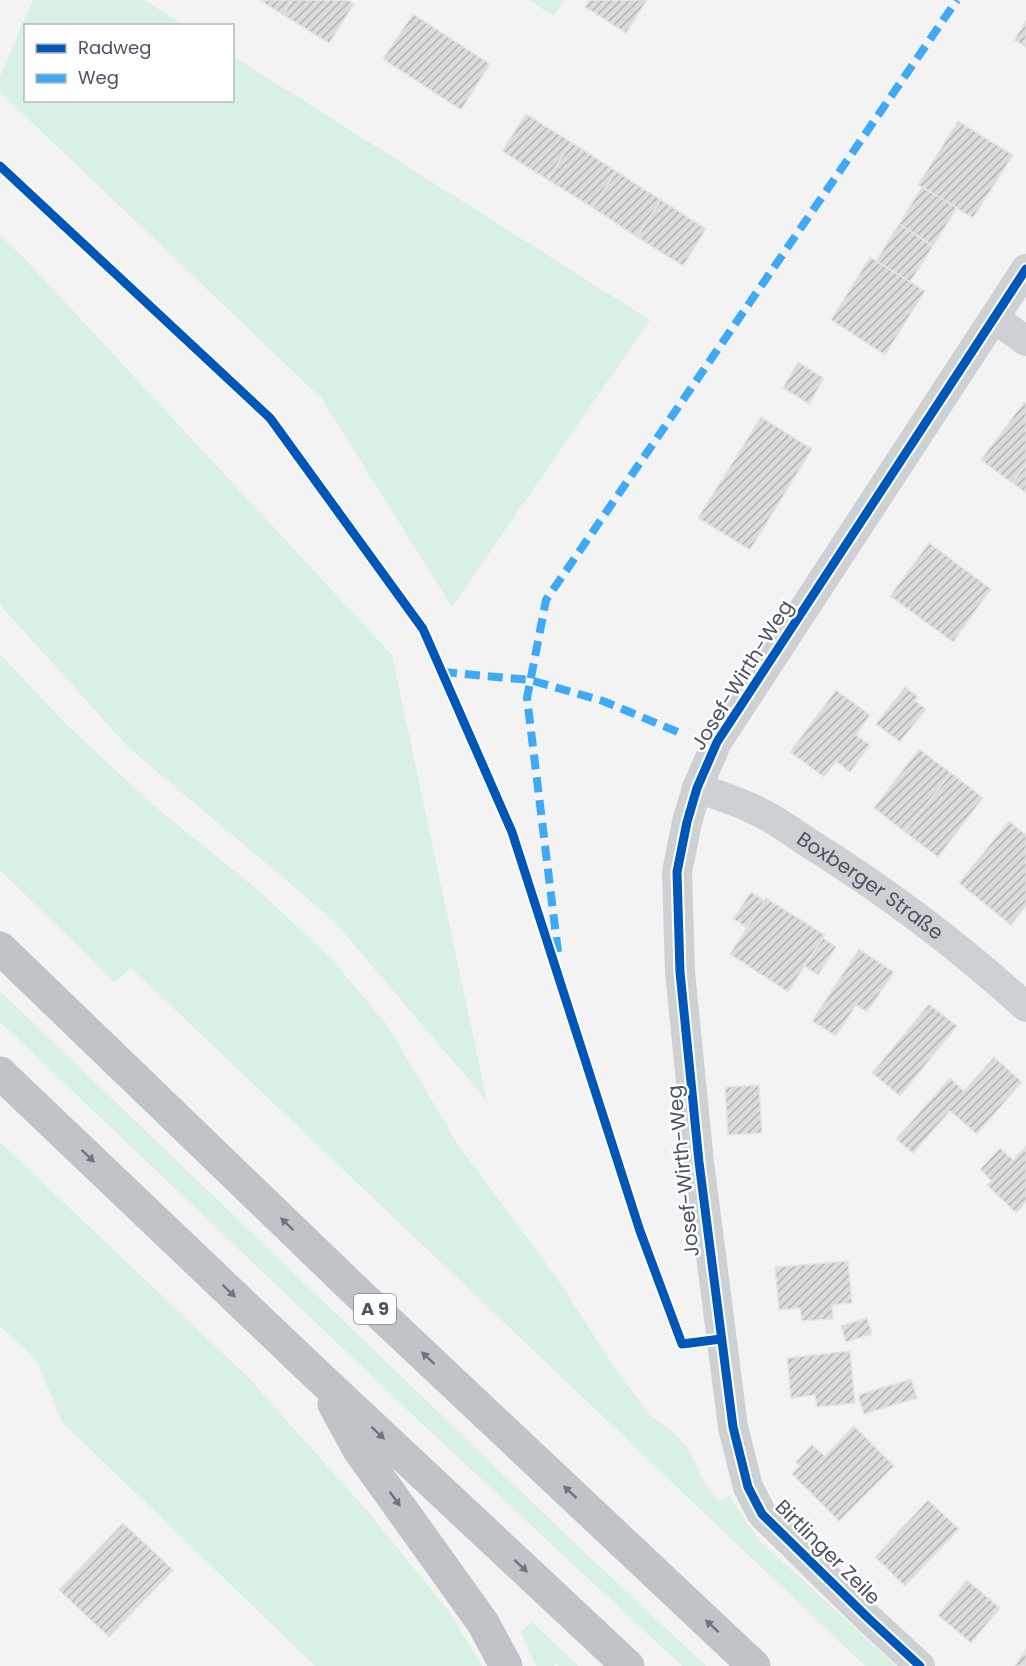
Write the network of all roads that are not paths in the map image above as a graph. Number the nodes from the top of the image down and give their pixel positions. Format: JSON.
{"nodes":[{"id":1,"x":1026,"y":269,"type":"edge"},
{"id":2,"x":994,"y":318,"type":"junction"},
{"id":3,"x":1026,"y":341,"type":"edge"},
{"id":4,"x":697,"y":788,"type":"junction"},
{"id":5,"x":0,"y":948,"type":"edge"},
{"id":6,"x":1026,"y":1007,"type":"edge"},
{"id":7,"x":0,"y":1072,"type":"edge"},
{"id":8,"x":721,"y":1339,"type":"joint"},
{"id":9,"x":320,"y":1378,"type":"junction"},
{"id":10,"x":506,"y":1666,"type":"edge"},
{"id":11,"x":628,"y":1666,"type":"edge"},
{"id":12,"x":754,"y":1666,"type":"edge"},
{"id":13,"x":920,"y":1666,"type":"edge"}],
"edges":[{"from":1,"to":2,"type":"street","name":"Josef-Wirth-Weg"},
{"from":2,"to":3,"type":"street"},
{"from":2,"to":4,"type":"street","name":"Josef-Wirth-Weg"},
{"from":4,"to":6,"type":"street","name":"Boxberger Straße"},
{"from":4,"to":8,"type":"street","name":"Josef-Wirth-Weg"},
{"from":12,"to":5,"type":"highway","number":"A 9","one_way":true},
{"from":7,"to":9,"type":"highway","one_way":true},
{"from":8,"to":13,"type":"street","name":"Birtlinger Zeile"},
{"from":9,"to":10,"type":"highway","one_way":true},
{"from":9,"to":11,"type":"highway","one_way":true}]}
